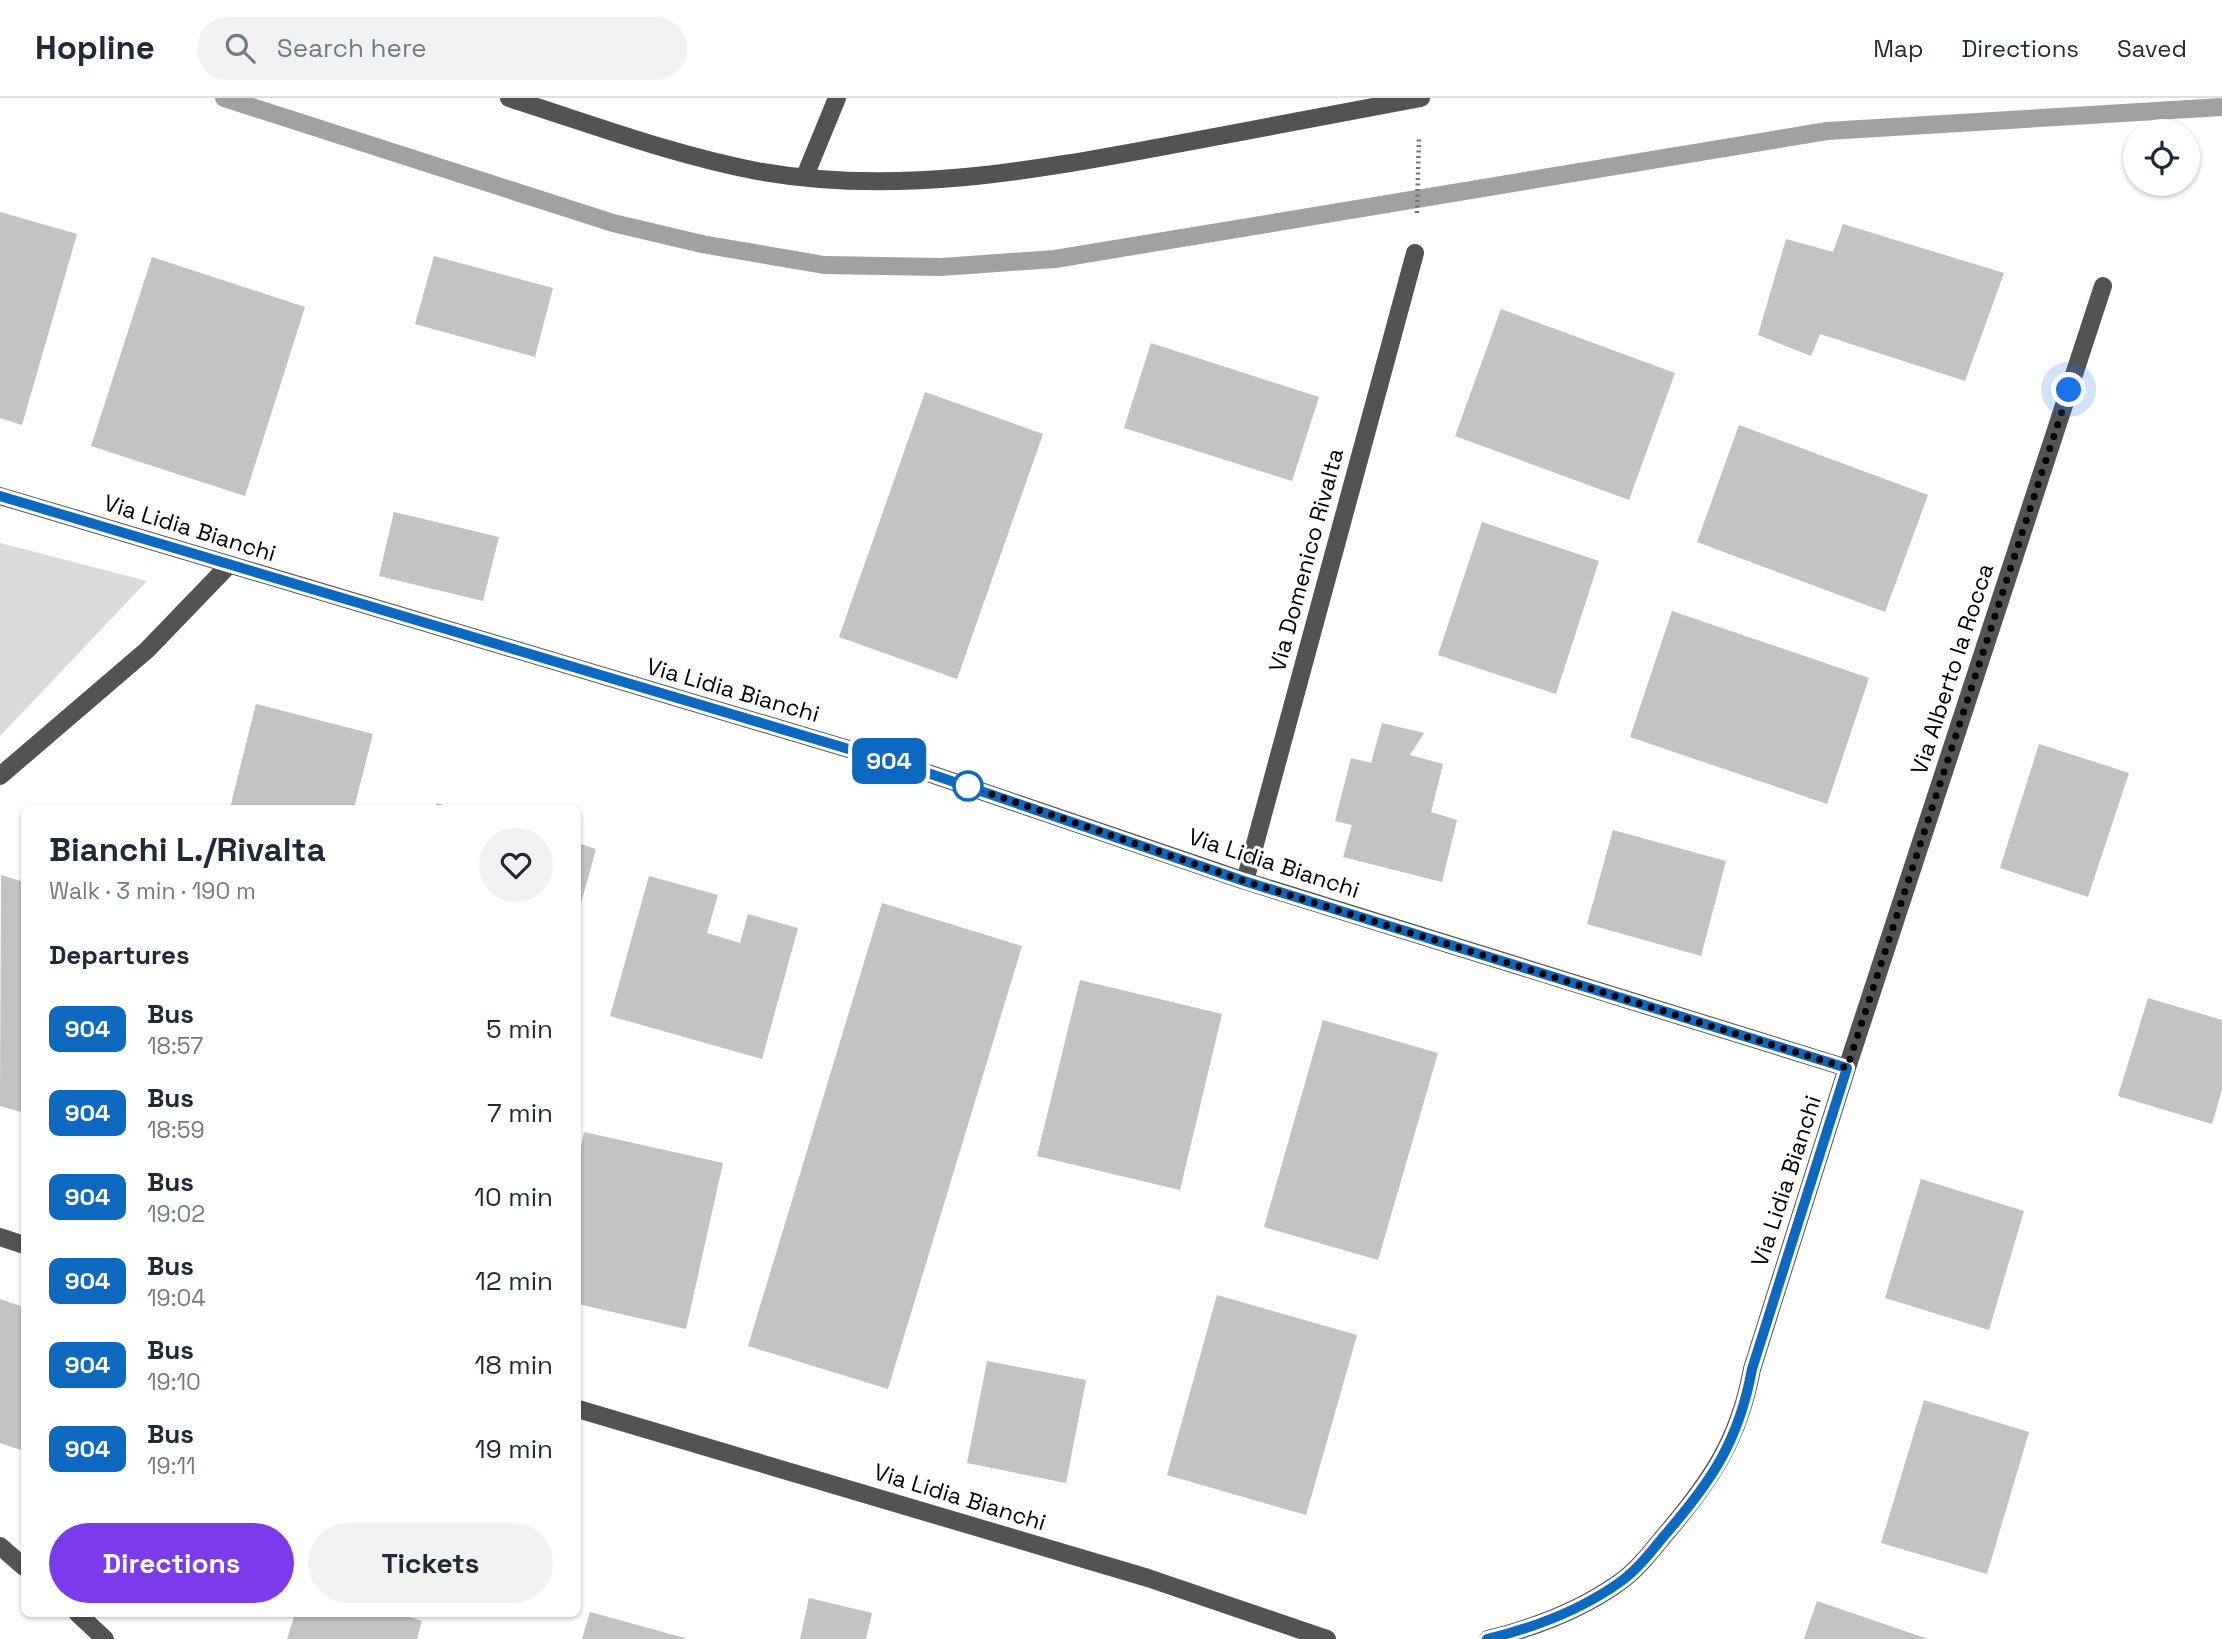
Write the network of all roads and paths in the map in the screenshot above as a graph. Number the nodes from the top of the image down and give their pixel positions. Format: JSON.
{"nodes":[{"id":1,"x":509,"y":98,"type":"edge"},
{"id":2,"x":837,"y":98,"type":"edge"},
{"id":3,"x":1420,"y":98,"type":"edge"},
{"id":4,"x":1420,"y":124,"type":"dead end"},
{"id":5,"x":805,"y":176,"type":"junction"},
{"id":6,"x":1415,"y":253,"type":"joint"},
{"id":7,"x":2103,"y":286,"type":"dead end"},
{"id":8,"x":0,"y":496,"type":"edge"},
{"id":9,"x":228,"y":566,"type":"junction"},
{"id":10,"x":0,"y":776,"type":"edge"},
{"id":11,"x":1244,"y":881,"type":"junction"},
{"id":12,"x":1847,"y":1068,"type":"junction"},
{"id":13,"x":0,"y":1237,"type":"edge"},
{"id":14,"x":21,"y":1244,"type":"edge"},
{"id":15,"x":581,"y":1410,"type":"edge"},
{"id":16,"x":0,"y":1546,"type":"edge"},
{"id":17,"x":21,"y":1564,"type":"edge"},
{"id":18,"x":81,"y":1617,"type":"edge"},
{"id":19,"x":105,"y":1639,"type":"edge"},
{"id":20,"x":1327,"y":1639,"type":"edge"},
{"id":21,"x":1488,"y":1639,"type":"edge"}],
"edges":[{"from":1,"to":5,"type":"street"},
{"from":2,"to":5,"type":"street"},
{"from":3,"to":5,"type":"street"},
{"from":4,"to":6,"type":"path"},
{"from":6,"to":11,"type":"street","name":"Via Domenico Rivalta"},
{"from":7,"to":12,"type":"street","name":"Via Alberto la Rocca"},
{"from":8,"to":9,"type":"street","name":"Via Lidia Bianchi"},
{"from":9,"to":10,"type":"street"},
{"from":9,"to":11,"type":"street","name":"Via Lidia Bianchi"},
{"from":11,"to":12,"type":"street","name":"Via Lidia Bianchi"},
{"from":12,"to":21,"type":"street","name":"Via Lidia Bianchi"},
{"from":13,"to":14,"type":"street"},
{"from":15,"to":20,"type":"street","name":"Via Lidia Bianchi"},
{"from":16,"to":17,"type":"street"},
{"from":18,"to":19,"type":"street"}]}
